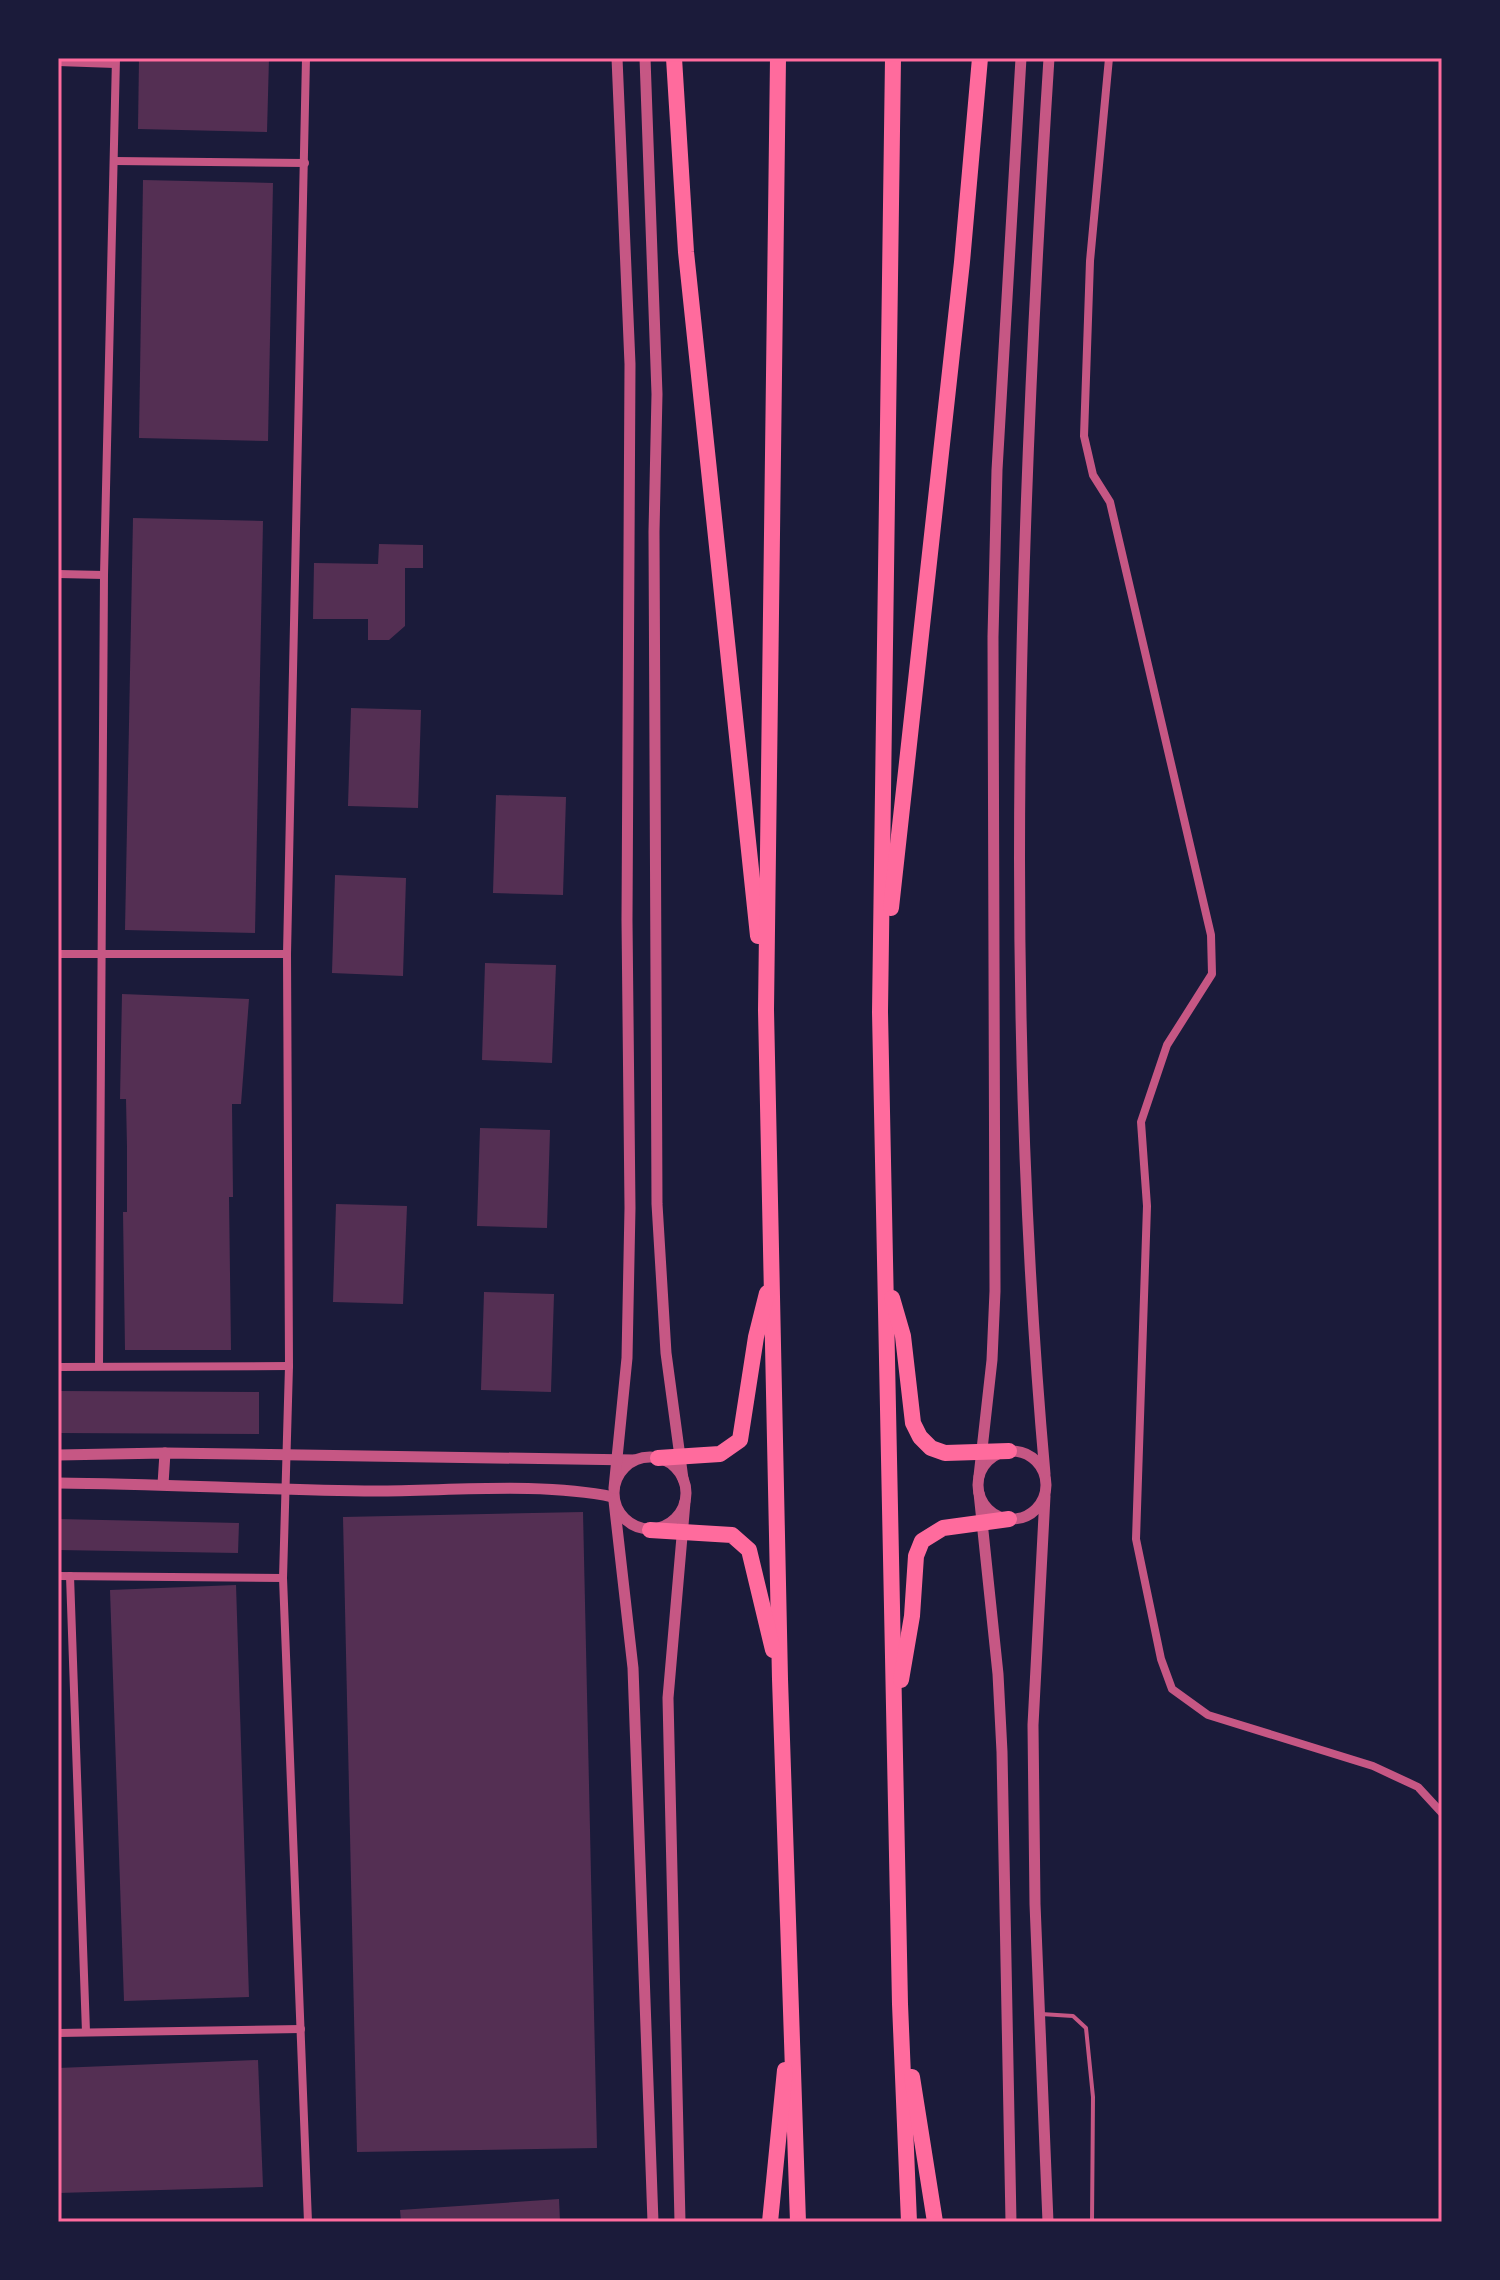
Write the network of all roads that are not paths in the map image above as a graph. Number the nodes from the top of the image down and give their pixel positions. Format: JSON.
{"nodes":[{"id":1,"x":306,"y":58,"type":"edge"},
{"id":2,"x":617,"y":58,"type":"edge"},
{"id":3,"x":645,"y":58,"type":"edge"},
{"id":4,"x":674,"y":58,"type":"edge"},
{"id":5,"x":778,"y":58,"type":"edge"},
{"id":6,"x":893,"y":58,"type":"edge"},
{"id":7,"x":980,"y":58,"type":"edge"},
{"id":8,"x":1021,"y":58,"type":"edge"},
{"id":9,"x":1049,"y":58,"type":"edge"},
{"id":10,"x":1109,"y":58,"type":"edge"},
{"id":11,"x":116,"y":61,"type":"edge"},
{"id":12,"x":58,"y":62,"type":"edge"},
{"id":13,"x":115,"y":161,"type":"junction"},
{"id":14,"x":305,"y":163,"type":"junction"},
{"id":15,"x":58,"y":574,"type":"edge"},
{"id":16,"x":104,"y":575,"type":"junction"},
{"id":17,"x":58,"y":954,"type":"edge"},
{"id":18,"x":101,"y":954,"type":"junction"},
{"id":19,"x":287,"y":954,"type":"junction"},
{"id":20,"x":766,"y":1010,"type":"junction"},
{"id":21,"x":880,"y":1012,"type":"junction"},
{"id":22,"x":770,"y":1280,"type":"junction"},
{"id":23,"x":886,"y":1281,"type":"junction"},
{"id":24,"x":99,"y":1366,"type":"junction"},
{"id":25,"x":289,"y":1366,"type":"junction"},
{"id":26,"x":58,"y":1367,"type":"edge"},
{"id":27,"x":676,"y":1431,"type":"junction"},
{"id":28,"x":1009,"y":1451,"type":"junction"},
{"id":29,"x":165,"y":1453,"type":"junction"},
{"id":30,"x":983,"y":1454,"type":"junction"},
{"id":31,"x":58,"y":1455,"type":"edge"},
{"id":32,"x":696,"y":1456,"type":"junction"},
{"id":33,"x":679,"y":1457,"type":"junction"},
{"id":34,"x":286,"y":1458,"type":"junction"},
{"id":35,"x":658,"y":1458,"type":"junction"},
{"id":36,"x":634,"y":1460,"type":"junction"},
{"id":37,"x":615,"y":1461,"type":"junction"},
{"id":38,"x":1045,"y":1474,"type":"junction"},
{"id":39,"x":979,"y":1476,"type":"junction"},
{"id":40,"x":683,"y":1479,"type":"junction"},
{"id":41,"x":58,"y":1483,"type":"edge"},
{"id":42,"x":163,"y":1484,"type":"junction"},
{"id":43,"x":285,"y":1490,"type":"junction"},
{"id":44,"x":979,"y":1493,"type":"junction"},
{"id":45,"x":614,"y":1495,"type":"junction"},
{"id":46,"x":1045,"y":1496,"type":"junction"},
{"id":47,"x":685,"y":1502,"type":"junction"},
{"id":48,"x":1009,"y":1519,"type":"junction"},
{"id":49,"x":981,"y":1523,"type":"junction"},
{"id":50,"x":650,"y":1530,"type":"junction"},
{"id":51,"x":683,"y":1531,"type":"junction"},
{"id":52,"x":704,"y":1532,"type":"junction"},
{"id":53,"x":681,"y":1554,"type":"junction"},
{"id":54,"x":58,"y":1576,"type":"edge"},
{"id":55,"x":70,"y":1576,"type":"junction"},
{"id":56,"x":283,"y":1578,"type":"junction"},
{"id":57,"x":780,"y":1679,"type":"junction"},
{"id":58,"x":895,"y":1704,"type":"junction"},
{"id":59,"x":1442,"y":1813,"type":"edge"},
{"id":60,"x":900,"y":2004,"type":"junction"},
{"id":61,"x":791,"y":2013,"type":"junction"},
{"id":62,"x":1039,"y":2014,"type":"junction"},
{"id":63,"x":301,"y":2029,"type":"junction"},
{"id":64,"x":86,"y":2032,"type":"junction"},
{"id":65,"x":58,"y":2033,"type":"edge"},
{"id":66,"x":308,"y":2222,"type":"edge"},
{"id":67,"x":653,"y":2222,"type":"edge"},
{"id":68,"x":680,"y":2222,"type":"edge"},
{"id":69,"x":770,"y":2222,"type":"edge"},
{"id":70,"x":798,"y":2222,"type":"edge"},
{"id":71,"x":909,"y":2222,"type":"edge"},
{"id":72,"x":935,"y":2222,"type":"edge"},
{"id":73,"x":1011,"y":2222,"type":"edge"},
{"id":74,"x":1048,"y":2222,"type":"edge"},
{"id":75,"x":1092,"y":2222,"type":"edge"}],
"edges":[{"from":1,"to":14,"type":"street"},
{"from":2,"to":37,"type":"street"},
{"from":3,"to":27,"type":"street"},
{"from":4,"to":20,"type":"highway"},
{"from":5,"to":20,"type":"highway"},
{"from":6,"to":21,"type":"highway"},
{"from":7,"to":21,"type":"highway"},
{"from":8,"to":30,"type":"street"},
{"from":9,"to":38,"type":"street"},
{"from":10,"to":59,"type":"street"},
{"from":11,"to":12,"type":"street"},
{"from":11,"to":13,"type":"street"},
{"from":13,"to":14,"type":"street"},
{"from":13,"to":16,"type":"street"},
{"from":14,"to":19,"type":"street"},
{"from":15,"to":16,"type":"street"},
{"from":16,"to":18,"type":"street"},
{"from":17,"to":18,"type":"street"},
{"from":18,"to":19,"type":"street"},
{"from":18,"to":24,"type":"street"},
{"from":19,"to":25,"type":"street"},
{"from":20,"to":22,"type":"highway"},
{"from":21,"to":23,"type":"highway"},
{"from":22,"to":32,"type":"highway"},
{"from":22,"to":57,"type":"highway"},
{"from":23,"to":30,"type":"highway"},
{"from":23,"to":58,"type":"highway"},
{"from":24,"to":25,"type":"street"},
{"from":24,"to":26,"type":"street"},
{"from":25,"to":34,"type":"street"},
{"from":27,"to":32,"type":"street"},
{"from":27,"to":33,"type":"street"},
{"from":28,"to":30,"type":"highway"},
{"from":28,"to":38,"type":"street"},
{"from":28,"to":39,"type":"street"},
{"from":29,"to":31,"type":"street"},
{"from":29,"to":34,"type":"street"},
{"from":29,"to":42,"type":"street"},
{"from":30,"to":39,"type":"street"},
{"from":32,"to":33,"type":"highway"},
{"from":33,"to":35,"type":"highway"},
{"from":33,"to":40,"type":"street"},
{"from":34,"to":37,"type":"street"},
{"from":34,"to":43,"type":"street"},
{"from":35,"to":36,"type":"street"},
{"from":35,"to":40,"type":"street"},
{"from":36,"to":37,"type":"street"},
{"from":36,"to":45,"type":"street"},
{"from":37,"to":45,"type":"street"},
{"from":38,"to":46,"type":"street"},
{"from":39,"to":44,"type":"street"},
{"from":40,"to":47,"type":"street"},
{"from":41,"to":42,"type":"street"},
{"from":42,"to":43,"type":"street"},
{"from":43,"to":45,"type":"street"},
{"from":43,"to":56,"type":"street"},
{"from":44,"to":48,"type":"street"},
{"from":44,"to":49,"type":"street"},
{"from":45,"to":50,"type":"street"},
{"from":45,"to":67,"type":"street"},
{"from":46,"to":48,"type":"street"},
{"from":46,"to":62,"type":"street"},
{"from":47,"to":50,"type":"street"},
{"from":47,"to":51,"type":"street"},
{"from":48,"to":49,"type":"highway"},
{"from":49,"to":58,"type":"highway"},
{"from":49,"to":73,"type":"street"},
{"from":50,"to":51,"type":"highway"},
{"from":51,"to":52,"type":"highway"},
{"from":51,"to":53,"type":"street"},
{"from":52,"to":53,"type":"street"},
{"from":52,"to":57,"type":"highway"},
{"from":53,"to":68,"type":"street"},
{"from":54,"to":55,"type":"street"},
{"from":55,"to":56,"type":"street"},
{"from":55,"to":64,"type":"street"},
{"from":56,"to":63,"type":"street"},
{"from":57,"to":61,"type":"highway"},
{"from":58,"to":60,"type":"highway"},
{"from":60,"to":71,"type":"highway"},
{"from":60,"to":72,"type":"highway"},
{"from":61,"to":69,"type":"highway"},
{"from":61,"to":70,"type":"highway"},
{"from":62,"to":74,"type":"street"},
{"from":62,"to":75,"type":"lane"},
{"from":63,"to":64,"type":"street"},
{"from":63,"to":66,"type":"street"},
{"from":64,"to":65,"type":"street"}]}
